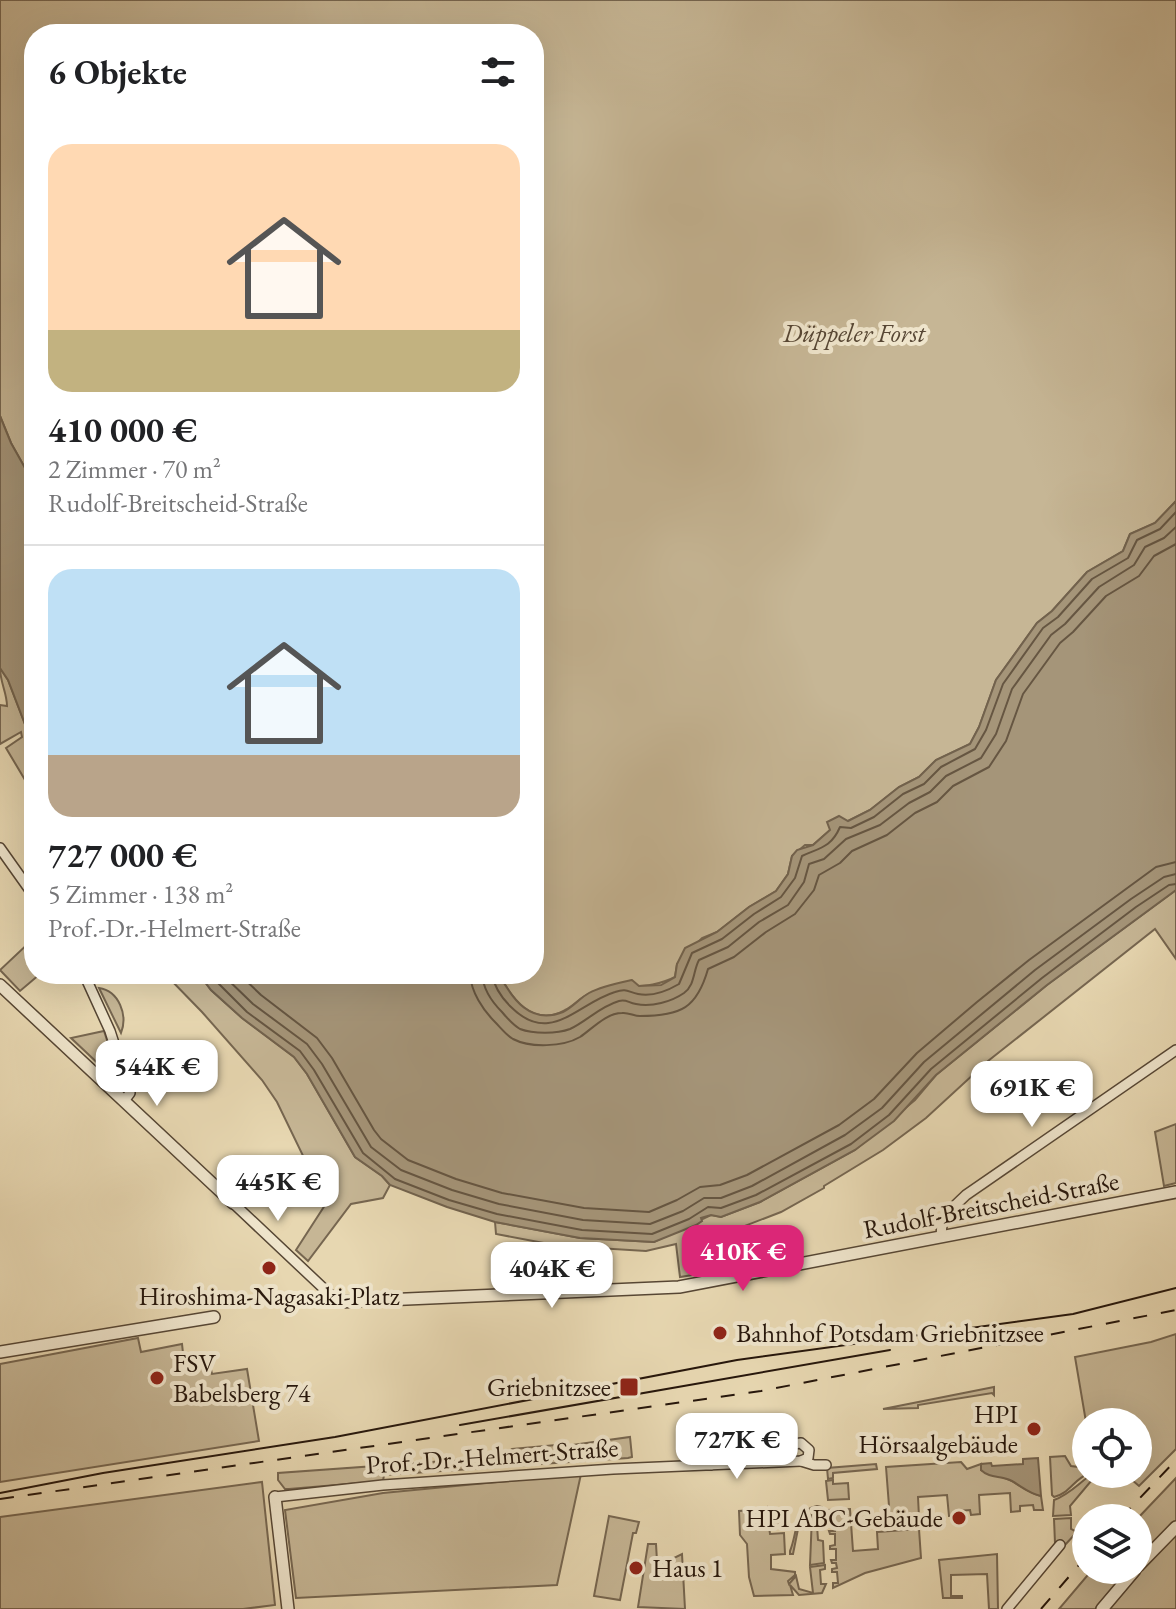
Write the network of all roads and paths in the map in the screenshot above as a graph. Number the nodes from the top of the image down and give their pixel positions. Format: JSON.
{"nodes":[{"id":1,"x":0,"y":848,"type":"edge"},
{"id":2,"x":24,"y":882,"type":"edge"},
{"id":3,"x":88,"y":984,"type":"edge"},
{"id":4,"x":0,"y":985,"type":"edge"},
{"id":5,"x":0,"y":998,"type":"edge"},
{"id":6,"x":14,"y":998,"type":"junction"},
{"id":7,"x":1176,"y":1050,"type":"edge"},
{"id":8,"x":124,"y":1101,"type":"junction"},
{"id":9,"x":1176,"y":1192,"type":"edge"},
{"id":10,"x":233,"y":1203,"type":"joint"},
{"id":11,"x":942,"y":1237,"type":"junction"},
{"id":12,"x":338,"y":1302,"type":"joint"},
{"id":13,"x":214,"y":1317,"type":"dead end"},
{"id":14,"x":0,"y":1352,"type":"edge"},
{"id":15,"x":801,"y":1461,"type":"junction"},
{"id":16,"x":712,"y":1465,"type":"junction"},
{"id":17,"x":826,"y":1465,"type":"dead end"},
{"id":18,"x":275,"y":1497,"type":"joint"},
{"id":19,"x":1176,"y":1527,"type":"edge"},
{"id":20,"x":1060,"y":1545,"type":"dead end"},
{"id":21,"x":1152,"y":1552,"type":"edge"},
{"id":22,"x":1123,"y":1584,"type":"edge"},
{"id":23,"x":288,"y":1609,"type":"edge"},
{"id":24,"x":1007,"y":1609,"type":"edge"},
{"id":25,"x":1102,"y":1609,"type":"edge"}],
"edges":[{"from":1,"to":2,"type":"street"},
{"from":3,"to":8,"type":"street"},
{"from":4,"to":6,"type":"street"},
{"from":5,"to":6,"type":"street"},
{"from":6,"to":8,"type":"street"},
{"from":7,"to":11,"type":"street"},
{"from":8,"to":10,"type":"street"},
{"from":9,"to":11,"type":"street","name":"Rudolf-Breitscheid-Straße"},
{"from":10,"to":12,"type":"street"},
{"from":11,"to":12,"type":"street","name":"Rudolf-Breitscheid-Straße"},
{"from":13,"to":14,"type":"street"},
{"from":15,"to":16,"type":"street","name":"Prof.-Dr.-Helmert-Straße"},
{"from":15,"to":16,"type":"street","name":"Prof.-Dr.-Helmert-Straße"},
{"from":15,"to":17,"type":"street","name":"Prof.-Dr.-Helmert-Straße"},
{"from":16,"to":18,"type":"street","name":"Prof.-Dr.-Helmert-Straße"},
{"from":18,"to":23,"type":"street"},
{"from":19,"to":21,"type":"street"},
{"from":20,"to":24,"type":"street"},
{"from":22,"to":25,"type":"street"}]}
